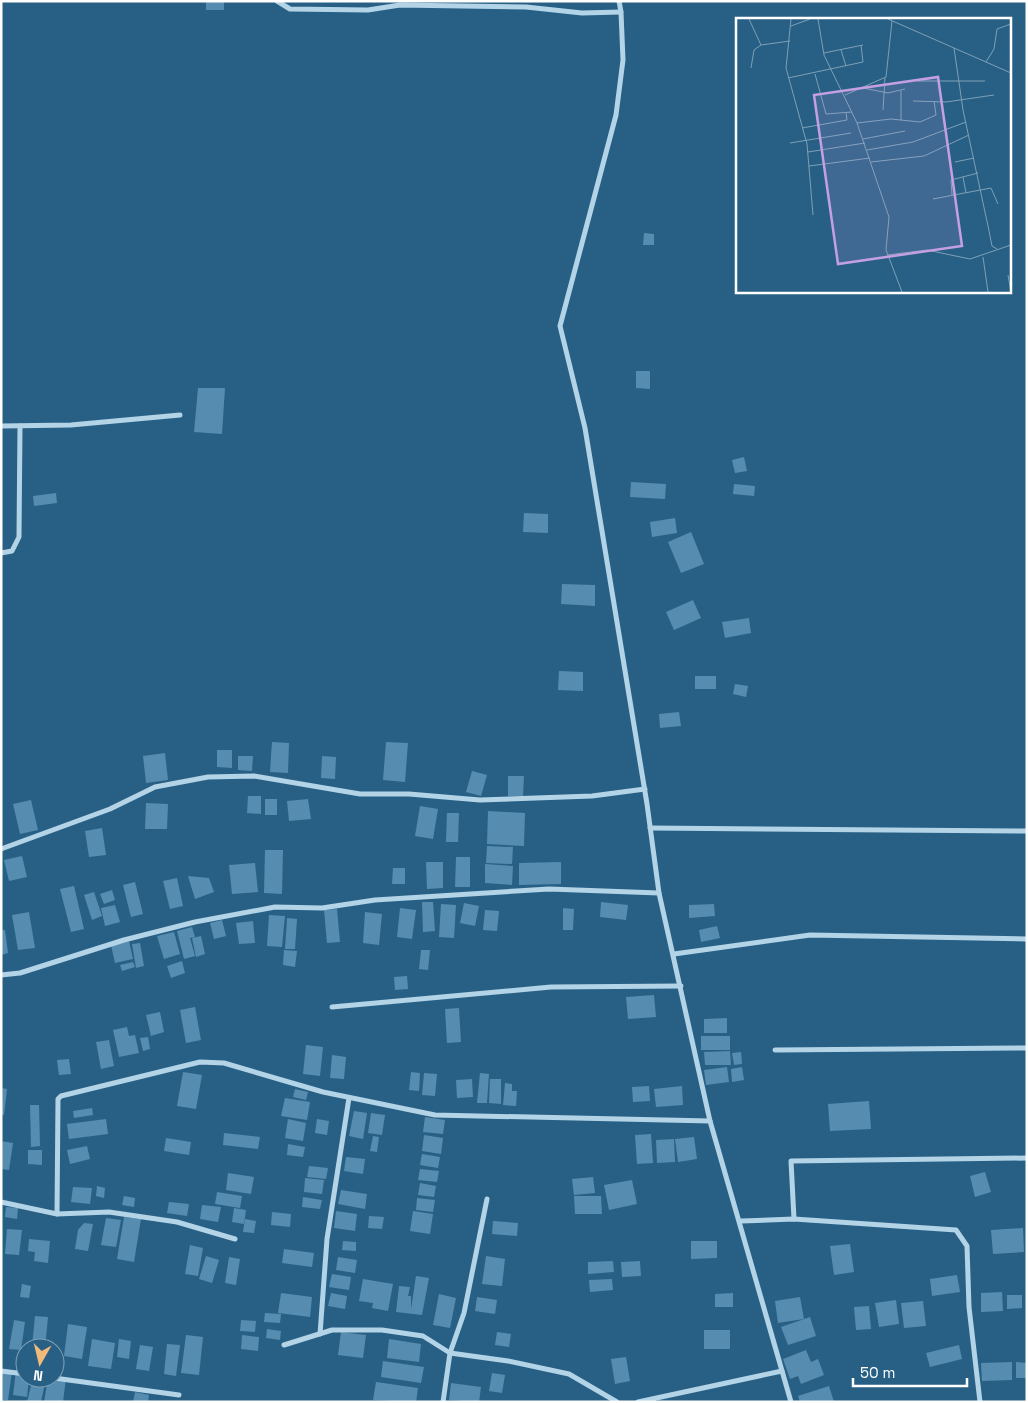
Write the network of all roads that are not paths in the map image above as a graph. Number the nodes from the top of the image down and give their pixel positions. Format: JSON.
{"nodes":[{"id":1,"x":277,"y":1,"type":"edge"},
{"id":2,"x":619,"y":1,"type":"edge"},
{"id":3,"x":621,"y":12,"type":"junction"},
{"id":4,"x":180,"y":415,"type":"dead end"},
{"id":5,"x":1,"y":426,"type":"edge"},
{"id":6,"x":20,"y":426,"type":"junction"},
{"id":7,"x":1,"y":553,"type":"edge"},
{"id":8,"x":645,"y":789,"type":"junction"},
{"id":9,"x":650,"y":828,"type":"junction"},
{"id":10,"x":1027,"y":831,"type":"edge"},
{"id":11,"x":1,"y":849,"type":"edge"},
{"id":12,"x":659,"y":893,"type":"junction"},
{"id":13,"x":1027,"y":939,"type":"edge"},
{"id":14,"x":674,"y":954,"type":"junction"},
{"id":15,"x":1,"y":975,"type":"edge"},
{"id":16,"x":681,"y":986,"type":"junction"},
{"id":17,"x":332,"y":1007,"type":"dead end"},
{"id":18,"x":1027,"y":1048,"type":"edge"},
{"id":19,"x":775,"y":1050,"type":"dead end"},
{"id":20,"x":349,"y":1098,"type":"junction"},
{"id":21,"x":710,"y":1121,"type":"junction"},
{"id":22,"x":1027,"y":1158,"type":"edge"},
{"id":23,"x":487,"y":1199,"type":"dead end"},
{"id":24,"x":1,"y":1202,"type":"edge"},
{"id":25,"x":57,"y":1214,"type":"junction"},
{"id":26,"x":794,"y":1219,"type":"junction"},
{"id":27,"x":741,"y":1221,"type":"junction"},
{"id":28,"x":235,"y":1239,"type":"dead end"},
{"id":29,"x":320,"y":1334,"type":"junction"},
{"id":30,"x":284,"y":1345,"type":"dead end"},
{"id":31,"x":450,"y":1353,"type":"junction"},
{"id":32,"x":1,"y":1371,"type":"edge"},
{"id":33,"x":782,"y":1371,"type":"junction"},
{"id":34,"x":15,"y":1373,"type":"edge"},
{"id":35,"x":65,"y":1379,"type":"edge"},
{"id":36,"x":179,"y":1395,"type":"dead end"},
{"id":37,"x":443,"y":1402,"type":"edge"},
{"id":38,"x":617,"y":1402,"type":"edge"},
{"id":39,"x":638,"y":1402,"type":"edge"},
{"id":40,"x":791,"y":1402,"type":"edge"},
{"id":41,"x":980,"y":1402,"type":"edge"}],
"edges":[{"from":1,"to":3,"type":"street"},
{"from":2,"to":3,"type":"street"},
{"from":3,"to":8,"type":"street"},
{"from":4,"to":6,"type":"street"},
{"from":5,"to":6,"type":"street"},
{"from":6,"to":7,"type":"street"},
{"from":8,"to":9,"type":"street"},
{"from":8,"to":11,"type":"street"},
{"from":9,"to":10,"type":"street"},
{"from":9,"to":12,"type":"street"},
{"from":12,"to":14,"type":"street"},
{"from":12,"to":15,"type":"street"},
{"from":13,"to":14,"type":"street"},
{"from":14,"to":16,"type":"street"},
{"from":16,"to":17,"type":"street"},
{"from":16,"to":21,"type":"street"},
{"from":18,"to":19,"type":"street"},
{"from":20,"to":21,"type":"street"},
{"from":20,"to":25,"type":"street"},
{"from":20,"to":29,"type":"street"},
{"from":21,"to":27,"type":"street"},
{"from":22,"to":26,"type":"street"},
{"from":23,"to":31,"type":"street"},
{"from":24,"to":25,"type":"street"},
{"from":25,"to":28,"type":"street"},
{"from":26,"to":27,"type":"street"},
{"from":26,"to":41,"type":"street"},
{"from":27,"to":33,"type":"street"},
{"from":29,"to":30,"type":"street"},
{"from":29,"to":31,"type":"street"},
{"from":31,"to":37,"type":"street"},
{"from":31,"to":38,"type":"street"},
{"from":32,"to":34,"type":"street"},
{"from":33,"to":39,"type":"street"},
{"from":33,"to":40,"type":"street"},
{"from":35,"to":36,"type":"street"}]}
